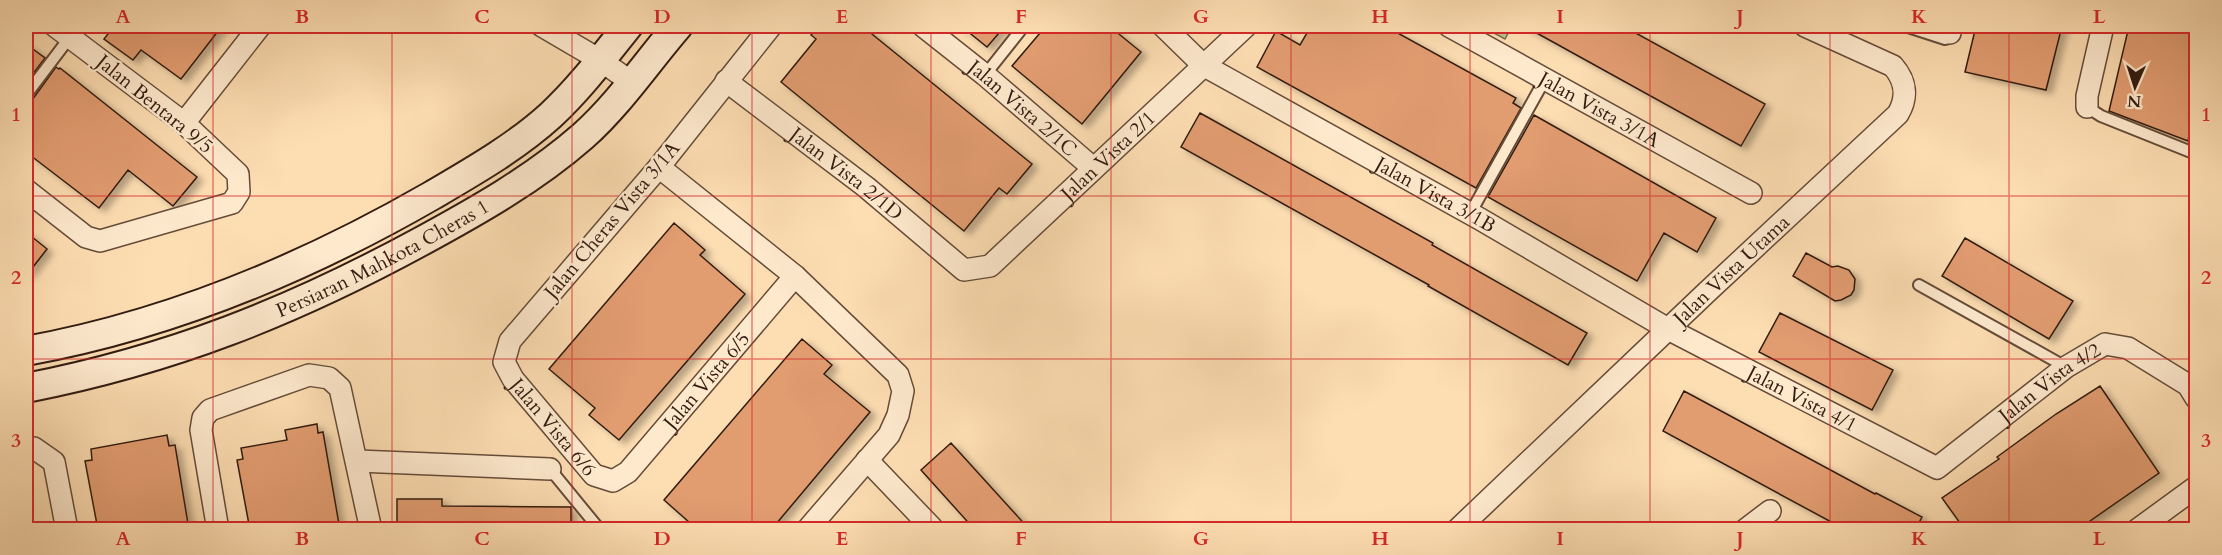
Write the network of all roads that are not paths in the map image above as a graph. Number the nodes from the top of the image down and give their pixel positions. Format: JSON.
{"nodes":[{"id":1,"x":260,"y":26,"type":"edge"},
{"id":2,"x":542,"y":26,"type":"edge"},
{"id":3,"x":628,"y":26,"type":"edge"},
{"id":4,"x":678,"y":26,"type":"edge"},
{"id":5,"x":771,"y":26,"type":"edge"},
{"id":6,"x":923,"y":26,"type":"edge"},
{"id":7,"x":1023,"y":26,"type":"edge"},
{"id":8,"x":1163,"y":26,"type":"edge"},
{"id":9,"x":1246,"y":26,"type":"edge"},
{"id":10,"x":1449,"y":26,"type":"edge"},
{"id":11,"x":1805,"y":26,"type":"edge"},
{"id":12,"x":1905,"y":26,"type":"edge"},
{"id":13,"x":2103,"y":26,"type":"edge"},
{"id":14,"x":1951,"y":29,"type":"edge"},
{"id":15,"x":65,"y":30,"type":"edge"},
{"id":16,"x":600,"y":60,"type":"junction"},
{"id":17,"x":1203,"y":65,"type":"junction"},
{"id":18,"x":985,"y":75,"type":"junction"},
{"id":19,"x":1545,"y":79,"type":"junction"},
{"id":20,"x":726,"y":81,"type":"junction"},
{"id":21,"x":631,"y":82,"type":"junction"},
{"id":22,"x":26,"y":95,"type":"edge"},
{"id":23,"x":2087,"y":107,"type":"joint"},
{"id":24,"x":184,"y":123,"type":"junction"},
{"id":25,"x":2196,"y":154,"type":"edge"},
{"id":26,"x":659,"y":167,"type":"junction"},
{"id":27,"x":1093,"y":168,"type":"junction"},
{"id":28,"x":26,"y":190,"type":"edge"},
{"id":29,"x":1750,"y":193,"type":"dead end"},
{"id":30,"x":1470,"y":214,"type":"junction"},
{"id":31,"x":964,"y":270,"type":"joint"},
{"id":32,"x":795,"y":276,"type":"junction"},
{"id":33,"x":1919,"y":285,"type":"dead end"},
{"id":34,"x":1668,"y":329,"type":"junction"},
{"id":35,"x":26,"y":351,"type":"edge"},
{"id":36,"x":504,"y":362,"type":"joint"},
{"id":37,"x":2066,"y":367,"type":"junction"},
{"id":38,"x":26,"y":388,"type":"edge"},
{"id":39,"x":2196,"y":398,"type":"edge"},
{"id":40,"x":26,"y":450,"type":"edge"},
{"id":41,"x":867,"y":460,"type":"junction"},
{"id":42,"x":358,"y":461,"type":"junction"},
{"id":43,"x":1937,"y":468,"type":"joint"},
{"id":44,"x":550,"y":469,"type":"joint"},
{"id":45,"x":613,"y":481,"type":"joint"},
{"id":46,"x":2196,"y":487,"type":"edge"},
{"id":47,"x":1770,"y":511,"type":"dead end"},
{"id":48,"x":67,"y":530,"type":"edge"},
{"id":49,"x":218,"y":530,"type":"edge"},
{"id":50,"x":371,"y":530,"type":"edge"},
{"id":51,"x":600,"y":530,"type":"edge"},
{"id":52,"x":807,"y":530,"type":"edge"},
{"id":53,"x":934,"y":530,"type":"edge"},
{"id":54,"x":1457,"y":530,"type":"edge"},
{"id":55,"x":1745,"y":530,"type":"edge"},
{"id":56,"x":2137,"y":530,"type":"edge"}],
"edges":[{"from":1,"to":24,"type":"street"},
{"from":2,"to":16,"type":"street"},
{"from":3,"to":16,"type":"main road","name":"Persiaran Mahkota Cheras 1"},
{"from":4,"to":21,"type":"main road","name":"Persiaran Mahkota Cheras 1"},
{"from":5,"to":20,"type":"street","name":"Jalan Cheras Vista 3/1A"},
{"from":6,"to":18,"type":"street","name":"Jalan Vista 2/1C"},
{"from":7,"to":18,"type":"lane"},
{"from":8,"to":17,"type":"street","name":"Jalan Vista 3/1B"},
{"from":9,"to":17,"type":"street","name":"Jalan Vista 2/1"},
{"from":10,"to":19,"type":"street","name":"Jalan Vista 3/1A"},
{"from":11,"to":34,"type":"street","name":"Jalan Vista Utama"},
{"from":12,"to":14,"type":"lane"},
{"from":13,"to":23,"type":"street"},
{"from":15,"to":22,"type":"lane"},
{"from":15,"to":24,"type":"street","name":"Jalan Bentara 9/5"},
{"from":16,"to":21,"type":"street"},
{"from":16,"to":35,"type":"main road","name":"Persiaran Mahkota Cheras 1"},
{"from":17,"to":27,"type":"street","name":"Jalan Vista 2/1"},
{"from":17,"to":30,"type":"street","name":"Jalan Vista 3/1B"},
{"from":18,"to":27,"type":"street","name":"Jalan Vista 2/1C"},
{"from":19,"to":29,"type":"street","name":"Jalan Vista 3/1A"},
{"from":19,"to":30,"type":"lane"},
{"from":20,"to":26,"type":"street","name":"Jalan Cheras Vista 3/1A"},
{"from":20,"to":31,"type":"street","name":"Jalan Vista 2/1D"},
{"from":21,"to":38,"type":"main road","name":"Persiaran Mahkota Cheras 1"},
{"from":23,"to":25,"type":"lane"},
{"from":24,"to":28,"type":"street","name":"Jalan Bentara 9/5"},
{"from":26,"to":32,"type":"street"},
{"from":26,"to":36,"type":"street","name":"Jalan Cheras Vista 3/1A"},
{"from":27,"to":31,"type":"street","name":"Jalan Vista 2/1"},
{"from":30,"to":34,"type":"street","name":"Jalan Vista 3/1B"},
{"from":32,"to":41,"type":"street"},
{"from":32,"to":45,"type":"street","name":"Jalan Vista 6/5"},
{"from":33,"to":37,"type":"lane"},
{"from":34,"to":43,"type":"street","name":"Jalan Vista 4/1"},
{"from":34,"to":54,"type":"street","name":"Jalan Vista Utama"},
{"from":36,"to":45,"type":"street","name":"Jalan Vista 6/6"},
{"from":37,"to":39,"type":"street","name":"Jalan Vista 4/2"},
{"from":37,"to":43,"type":"street","name":"Jalan Vista 4/2"},
{"from":40,"to":48,"type":"street"},
{"from":41,"to":52,"type":"street"},
{"from":41,"to":53,"type":"street"},
{"from":42,"to":44,"type":"street"},
{"from":42,"to":49,"type":"street"},
{"from":42,"to":50,"type":"street"},
{"from":44,"to":51,"type":"lane"},
{"from":46,"to":56,"type":"street"},
{"from":47,"to":55,"type":"street"}]}
